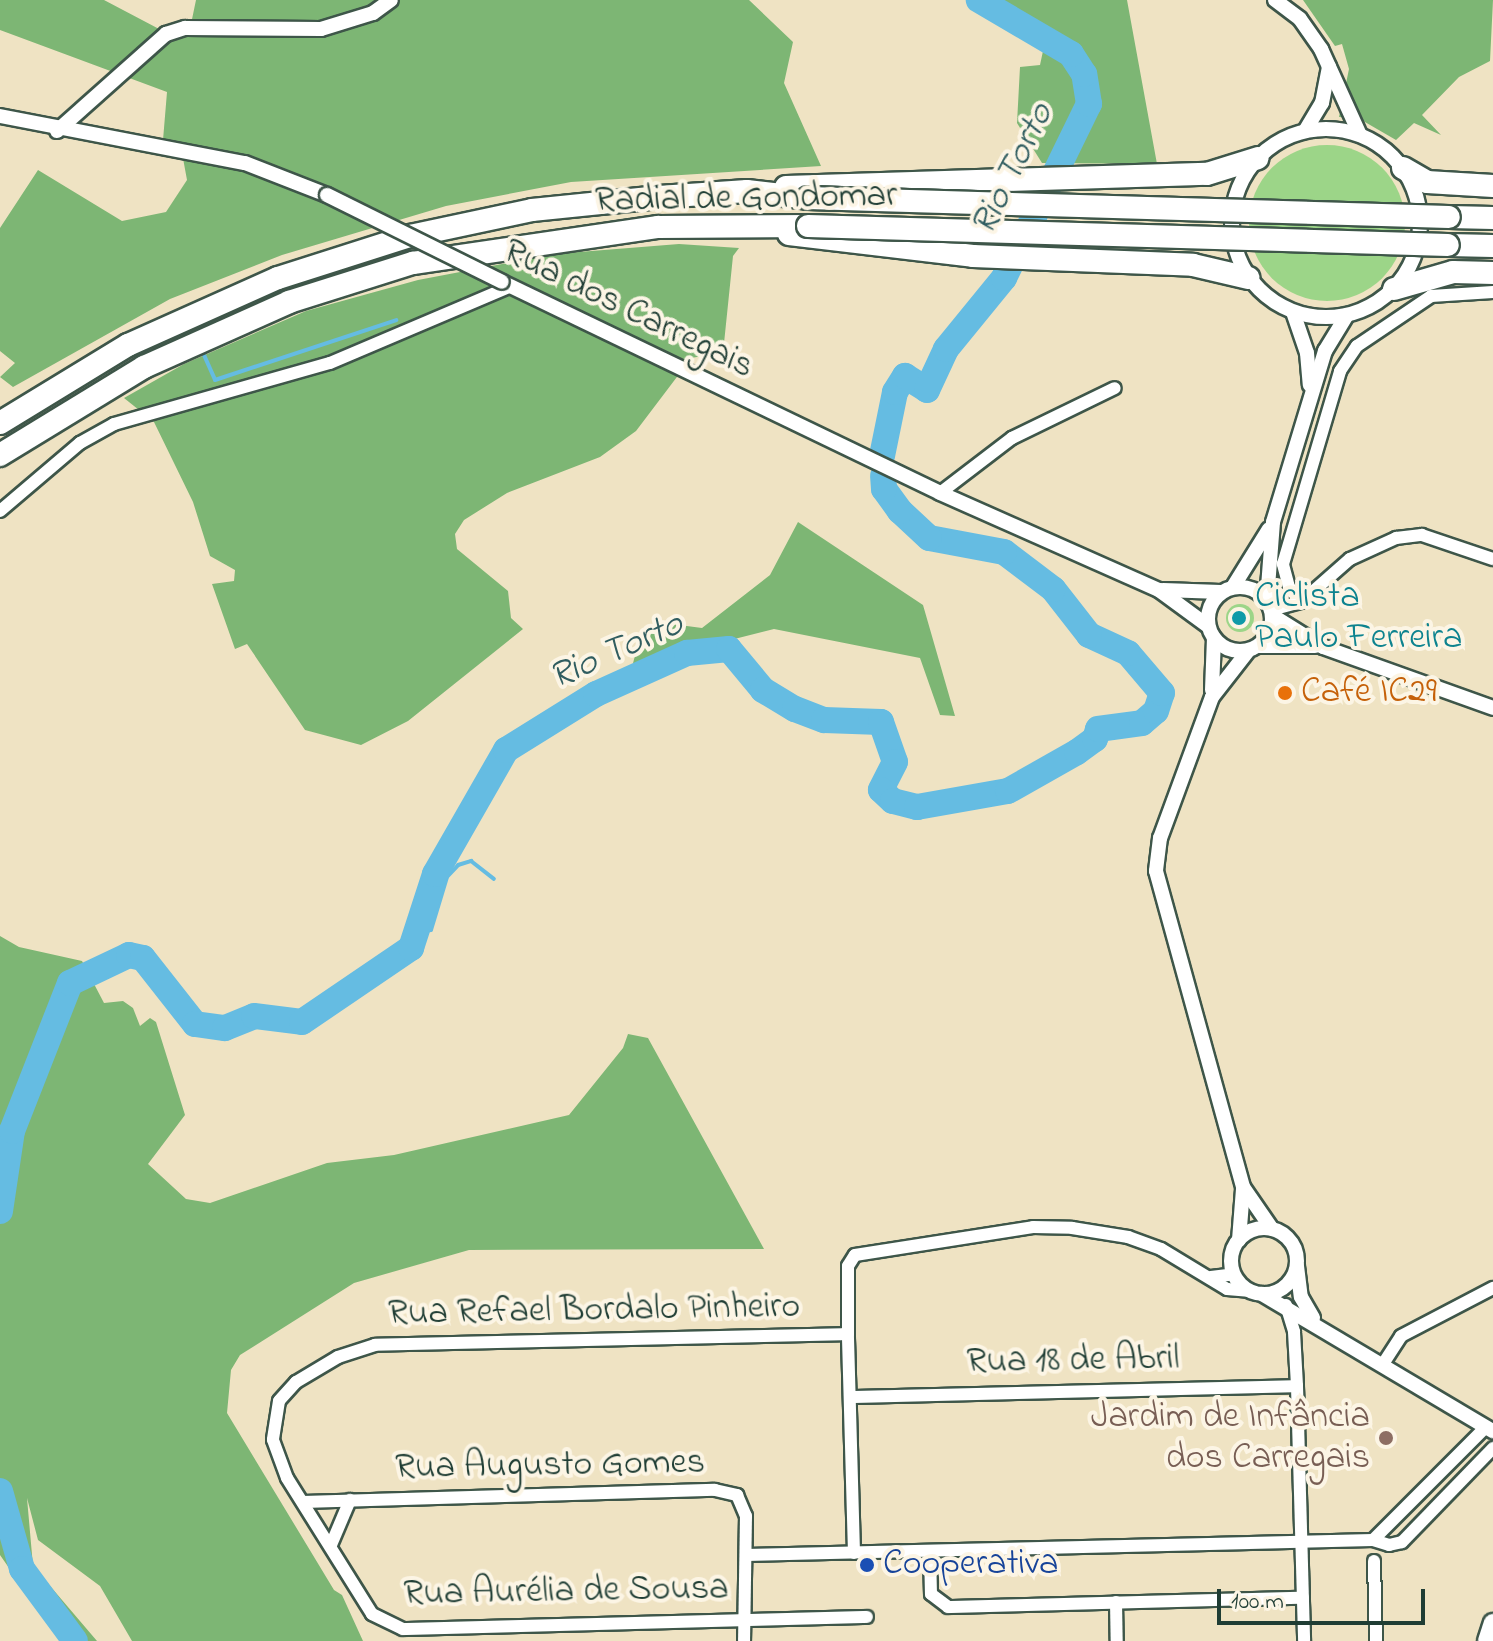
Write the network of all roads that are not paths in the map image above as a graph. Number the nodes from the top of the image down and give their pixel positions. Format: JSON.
{"nodes":[{"id":1,"x":391,"y":0,"type":"edge"},
{"id":2,"x":1275,"y":0,"type":"edge"},
{"id":3,"x":1329,"y":67,"type":"junction"},
{"id":4,"x":0,"y":116,"type":"edge"},
{"id":5,"x":57,"y":131,"type":"junction"},
{"id":6,"x":1305,"y":131,"type":"junction"},
{"id":7,"x":1360,"y":135,"type":"junction"},
{"id":8,"x":1258,"y":158,"type":"junction"},
{"id":9,"x":1403,"y":168,"type":"junction"},
{"id":10,"x":1493,"y":186,"type":"edge"},
{"id":11,"x":808,"y":191,"type":"junction"},
{"id":12,"x":1493,"y":218,"type":"edge"},
{"id":13,"x":807,"y":231,"type":"junction"},
{"id":14,"x":1493,"y":246,"type":"edge"},
{"id":15,"x":1493,"y":273,"type":"edge"},
{"id":16,"x":1249,"y":278,"type":"junction"},
{"id":17,"x":506,"y":284,"type":"junction"},
{"id":18,"x":1394,"y":289,"type":"junction"},
{"id":19,"x":1493,"y":292,"type":"edge"},
{"id":20,"x":1293,"y":312,"type":"junction"},
{"id":21,"x":1347,"y":315,"type":"junction"},
{"id":22,"x":1115,"y":388,"type":"dead end"},
{"id":23,"x":1311,"y":393,"type":"junction"},
{"id":24,"x":0,"y":423,"type":"edge"},
{"id":25,"x":0,"y":455,"type":"edge"},
{"id":26,"x":940,"y":493,"type":"junction"},
{"id":27,"x":0,"y":511,"type":"edge"},
{"id":28,"x":1273,"y":522,"type":"junction"},
{"id":29,"x":1493,"y":559,"type":"edge"},
{"id":30,"x":1159,"y":590,"type":"junction"},
{"id":31,"x":1227,"y":590,"type":"junction"},
{"id":32,"x":1301,"y":602,"type":"junction"},
{"id":33,"x":1270,"y":608,"type":"junction"},
{"id":34,"x":1211,"y":632,"type":"junction"},
{"id":35,"x":1323,"y":647,"type":"junction"},
{"id":36,"x":1254,"y":648,"type":"junction"},
{"id":37,"x":1212,"y":697,"type":"junction"},
{"id":38,"x":1493,"y":708,"type":"edge"},
{"id":39,"x":1243,"y":1187,"type":"junction"},
{"id":40,"x":1272,"y":1229,"type":"junction"},
{"id":41,"x":1239,"y":1240,"type":"junction"},
{"id":42,"x":1297,"y":1266,"type":"junction"},
{"id":43,"x":1234,"y":1274,"type":"junction"},
{"id":44,"x":1211,"y":1277,"type":"junction"},
{"id":45,"x":1493,"y":1288,"type":"edge"},
{"id":46,"x":1256,"y":1292,"type":"junction"},
{"id":47,"x":1286,"y":1305,"type":"junction"},
{"id":48,"x":1316,"y":1321,"type":"junction"},
{"id":49,"x":848,"y":1334,"type":"junction"},
{"id":50,"x":1383,"y":1364,"type":"junction"},
{"id":51,"x":1297,"y":1386,"type":"junction"},
{"id":52,"x":850,"y":1397,"type":"junction"},
{"id":53,"x":1490,"y":1429,"type":"edge"},
{"id":54,"x":1493,"y":1448,"type":"edge"},
{"id":55,"x":350,"y":1500,"type":"junction"},
{"id":56,"x":303,"y":1502,"type":"junction"},
{"id":57,"x":1406,"y":1511,"type":"junction"},
{"id":58,"x":1419,"y":1524,"type":"junction"},
{"id":59,"x":1373,"y":1540,"type":"junction"},
{"id":60,"x":1302,"y":1542,"type":"junction"},
{"id":61,"x":331,"y":1545,"type":"junction"},
{"id":62,"x":930,"y":1551,"type":"junction"},
{"id":63,"x":854,"y":1553,"type":"junction"},
{"id":64,"x":746,"y":1555,"type":"junction"},
{"id":65,"x":1374,"y":1561,"type":"dead end"},
{"id":66,"x":1303,"y":1598,"type":"junction"},
{"id":67,"x":1116,"y":1602,"type":"junction"},
{"id":68,"x":867,"y":1617,"type":"dead end"},
{"id":69,"x":748,"y":1620,"type":"junction"},
{"id":70,"x":1493,"y":1623,"type":"edge"},
{"id":71,"x":554,"y":1626,"type":"junction"},
{"id":72,"x":553,"y":1641,"type":"edge"},
{"id":73,"x":744,"y":1641,"type":"edge"},
{"id":74,"x":1117,"y":1641,"type":"edge"},
{"id":75,"x":1304,"y":1641,"type":"edge"},
{"id":76,"x":1376,"y":1641,"type":"edge"},
{"id":77,"x":1487,"y":1641,"type":"edge"}],
"edges":[{"from":1,"to":5,"type":"street"},
{"from":2,"to":3,"type":"street"},
{"from":3,"to":6,"type":"street"},
{"from":3,"to":7,"type":"street"},
{"from":4,"to":5,"type":"street","name":"Rua dos Carregais"},
{"from":5,"to":17,"type":"street","name":"Rua dos Carregais","bridge":true},
{"from":6,"to":7,"type":"street"},
{"from":6,"to":8,"type":"street"},
{"from":7,"to":9,"type":"street"},
{"from":8,"to":11,"type":"highway"},
{"from":8,"to":16,"type":"street"},
{"from":9,"to":10,"type":"highway"},
{"from":9,"to":18,"type":"street"},
{"from":11,"to":12,"type":"highway","name":"Radial de Gondomar","bridge":true},
{"from":11,"to":24,"type":"highway","name":"Radial de Gondomar"},
{"from":13,"to":14,"type":"highway","name":"Radial de Gondomar","bridge":true},
{"from":13,"to":16,"type":"highway"},
{"from":13,"to":25,"type":"highway","name":"Radial de Gondomar"},
{"from":15,"to":18,"type":"highway"},
{"from":16,"to":20,"type":"street"},
{"from":17,"to":26,"type":"street","name":"Rua dos Carregais"},
{"from":17,"to":27,"type":"street"},
{"from":18,"to":21,"type":"street"},
{"from":19,"to":32,"type":"street"},
{"from":20,"to":21,"type":"street"},
{"from":20,"to":23,"type":"street"},
{"from":21,"to":23,"type":"street"},
{"from":22,"to":26,"type":"street"},
{"from":23,"to":28,"type":"street"},
{"from":26,"to":30,"type":"street","name":"Rua dos Carregais"},
{"from":28,"to":31,"type":"street"},
{"from":28,"to":33,"type":"street"},
{"from":29,"to":32,"type":"street"},
{"from":30,"to":31,"type":"street","name":"Rua dos Carregais"},
{"from":30,"to":34,"type":"street","name":"Rua dos Carregais"},
{"from":31,"to":33,"type":"street"},
{"from":31,"to":34,"type":"street"},
{"from":32,"to":33,"type":"street"},
{"from":33,"to":35,"type":"street"},
{"from":33,"to":36,"type":"street"},
{"from":34,"to":36,"type":"street"},
{"from":34,"to":37,"type":"street"},
{"from":35,"to":36,"type":"street"},
{"from":35,"to":38,"type":"street"},
{"from":36,"to":37,"type":"street"},
{"from":37,"to":39,"type":"street"},
{"from":39,"to":40,"type":"street"},
{"from":39,"to":41,"type":"street"},
{"from":40,"to":41,"type":"street"},
{"from":40,"to":42,"type":"street"},
{"from":41,"to":43,"type":"street"},
{"from":42,"to":46,"type":"street"},
{"from":42,"to":48,"type":"street"},
{"from":43,"to":44,"type":"street"},
{"from":43,"to":46,"type":"street"},
{"from":44,"to":46,"type":"street"},
{"from":44,"to":49,"type":"street"},
{"from":45,"to":50,"type":"street"},
{"from":46,"to":47,"type":"street"},
{"from":47,"to":48,"type":"street"},
{"from":47,"to":51,"type":"street"},
{"from":48,"to":50,"type":"street"},
{"from":49,"to":52,"type":"street"},
{"from":49,"to":56,"type":"street","name":"Rua Refael Bordalo Pinheiro"},
{"from":50,"to":53,"type":"street"},
{"from":51,"to":52,"type":"street","name":"Rua 18 de Abril"},
{"from":51,"to":60,"type":"street"},
{"from":52,"to":63,"type":"street"},
{"from":53,"to":57,"type":"street"},
{"from":54,"to":58,"type":"street"},
{"from":55,"to":56,"type":"street","name":"Rua Augusto Gomes"},
{"from":55,"to":61,"type":"street","name":"Rua Augusto Gomes"},
{"from":55,"to":64,"type":"street","name":"Rua Augusto Gomes"},
{"from":56,"to":61,"type":"street","name":"Rua Refael Bordalo Pinheiro"},
{"from":57,"to":58,"type":"street"},
{"from":57,"to":59,"type":"street"},
{"from":58,"to":59,"type":"street"},
{"from":59,"to":60,"type":"street"},
{"from":60,"to":62,"type":"street"},
{"from":60,"to":66,"type":"street"},
{"from":61,"to":71,"type":"street","name":"Rua Aurélia de Sousa"},
{"from":62,"to":63,"type":"street"},
{"from":62,"to":67,"type":"street"},
{"from":63,"to":64,"type":"street"},
{"from":64,"to":69,"type":"street"},
{"from":65,"to":76,"type":"street"},
{"from":66,"to":67,"type":"street"},
{"from":66,"to":75,"type":"street"},
{"from":67,"to":74,"type":"street"},
{"from":68,"to":69,"type":"street","name":"Rua Aurélia de Sousa"},
{"from":69,"to":71,"type":"street","name":"Rua Aurélia de Sousa"},
{"from":69,"to":73,"type":"street"},
{"from":70,"to":77,"type":"main road"},
{"from":71,"to":72,"type":"street"}]}
